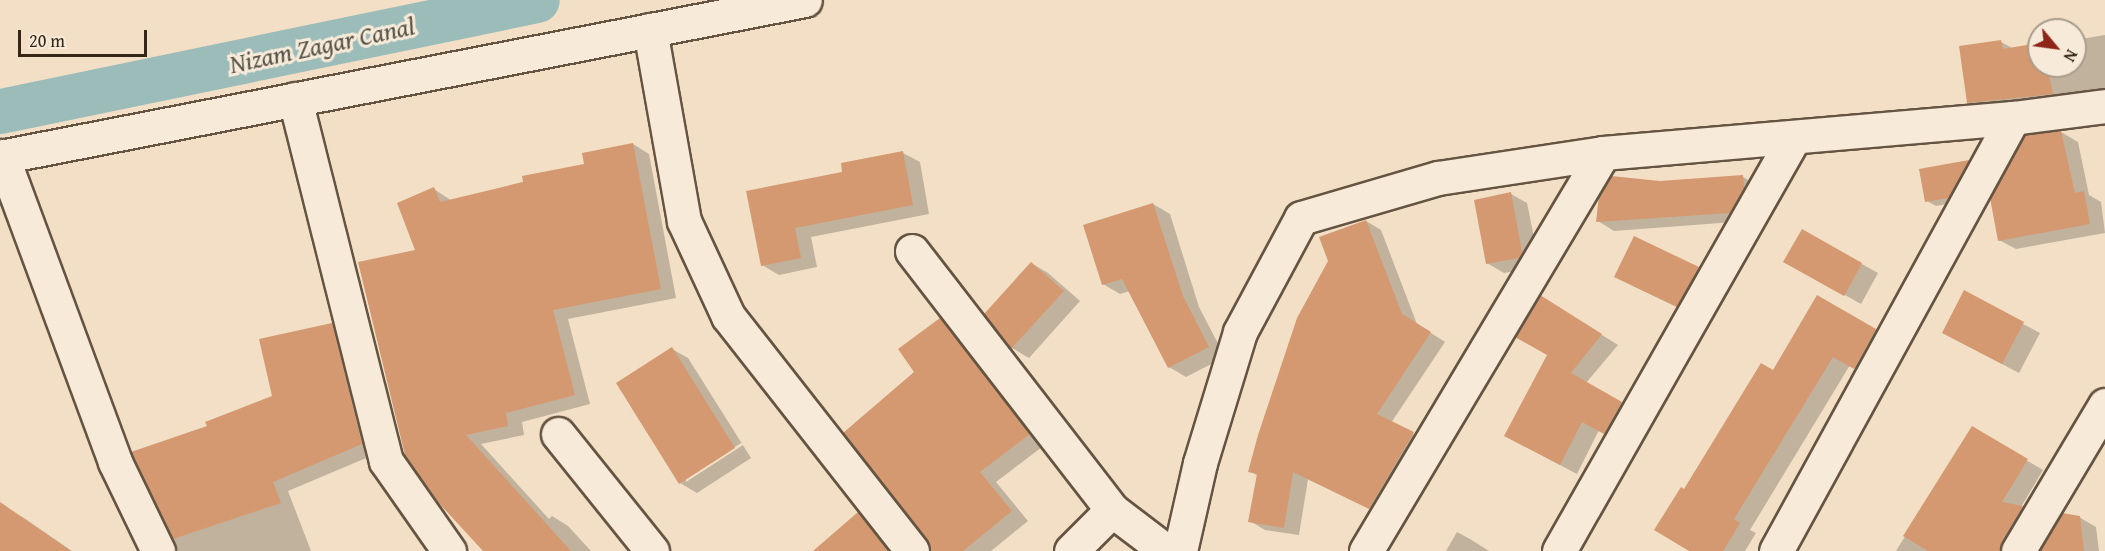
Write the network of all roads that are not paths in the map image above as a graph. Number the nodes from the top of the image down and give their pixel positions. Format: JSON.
{"nodes":[{"id":1,"x":805,"y":0,"type":"edge"},
{"id":2,"x":650,"y":30,"type":"junction"},
{"id":3,"x":295,"y":99,"type":"junction"},
{"id":4,"x":2105,"y":106,"type":"edge"},
{"id":5,"x":2013,"y":118,"type":"junction"},
{"id":6,"x":1794,"y":138,"type":"junction"},
{"id":7,"x":1603,"y":153,"type":"junction"},
{"id":8,"x":1,"y":157,"type":"edge"},
{"id":9,"x":912,"y":250,"type":"dead end"},
{"id":10,"x":2105,"y":405,"type":"edge"},
{"id":11,"x":558,"y":434,"type":"dead end"},
{"id":12,"x":1112,"y":510,"type":"junction"},
{"id":13,"x":158,"y":551,"type":"edge"},
{"id":14,"x":449,"y":551,"type":"edge"},
{"id":15,"x":652,"y":551,"type":"edge"},
{"id":16,"x":912,"y":551,"type":"edge"},
{"id":17,"x":1071,"y":551,"type":"edge"},
{"id":18,"x":1166,"y":551,"type":"edge"},
{"id":19,"x":1180,"y":551,"type":"edge"},
{"id":20,"x":1366,"y":551,"type":"edge"},
{"id":21,"x":1559,"y":551,"type":"edge"},
{"id":22,"x":1776,"y":551,"type":"edge"},
{"id":23,"x":2018,"y":551,"type":"edge"}],
"edges":[{"from":1,"to":2,"type":"street"},
{"from":2,"to":3,"type":"street"},
{"from":2,"to":16,"type":"street"},
{"from":3,"to":8,"type":"street"},
{"from":3,"to":14,"type":"street"},
{"from":4,"to":5,"type":"street"},
{"from":5,"to":6,"type":"street"},
{"from":5,"to":22,"type":"street"},
{"from":6,"to":7,"type":"street"},
{"from":6,"to":21,"type":"street"},
{"from":7,"to":19,"type":"street"},
{"from":7,"to":20,"type":"street"},
{"from":8,"to":13,"type":"street"},
{"from":9,"to":12,"type":"street"},
{"from":10,"to":23,"type":"street"},
{"from":11,"to":15,"type":"street"},
{"from":12,"to":17,"type":"street"},
{"from":12,"to":18,"type":"street"}]}
